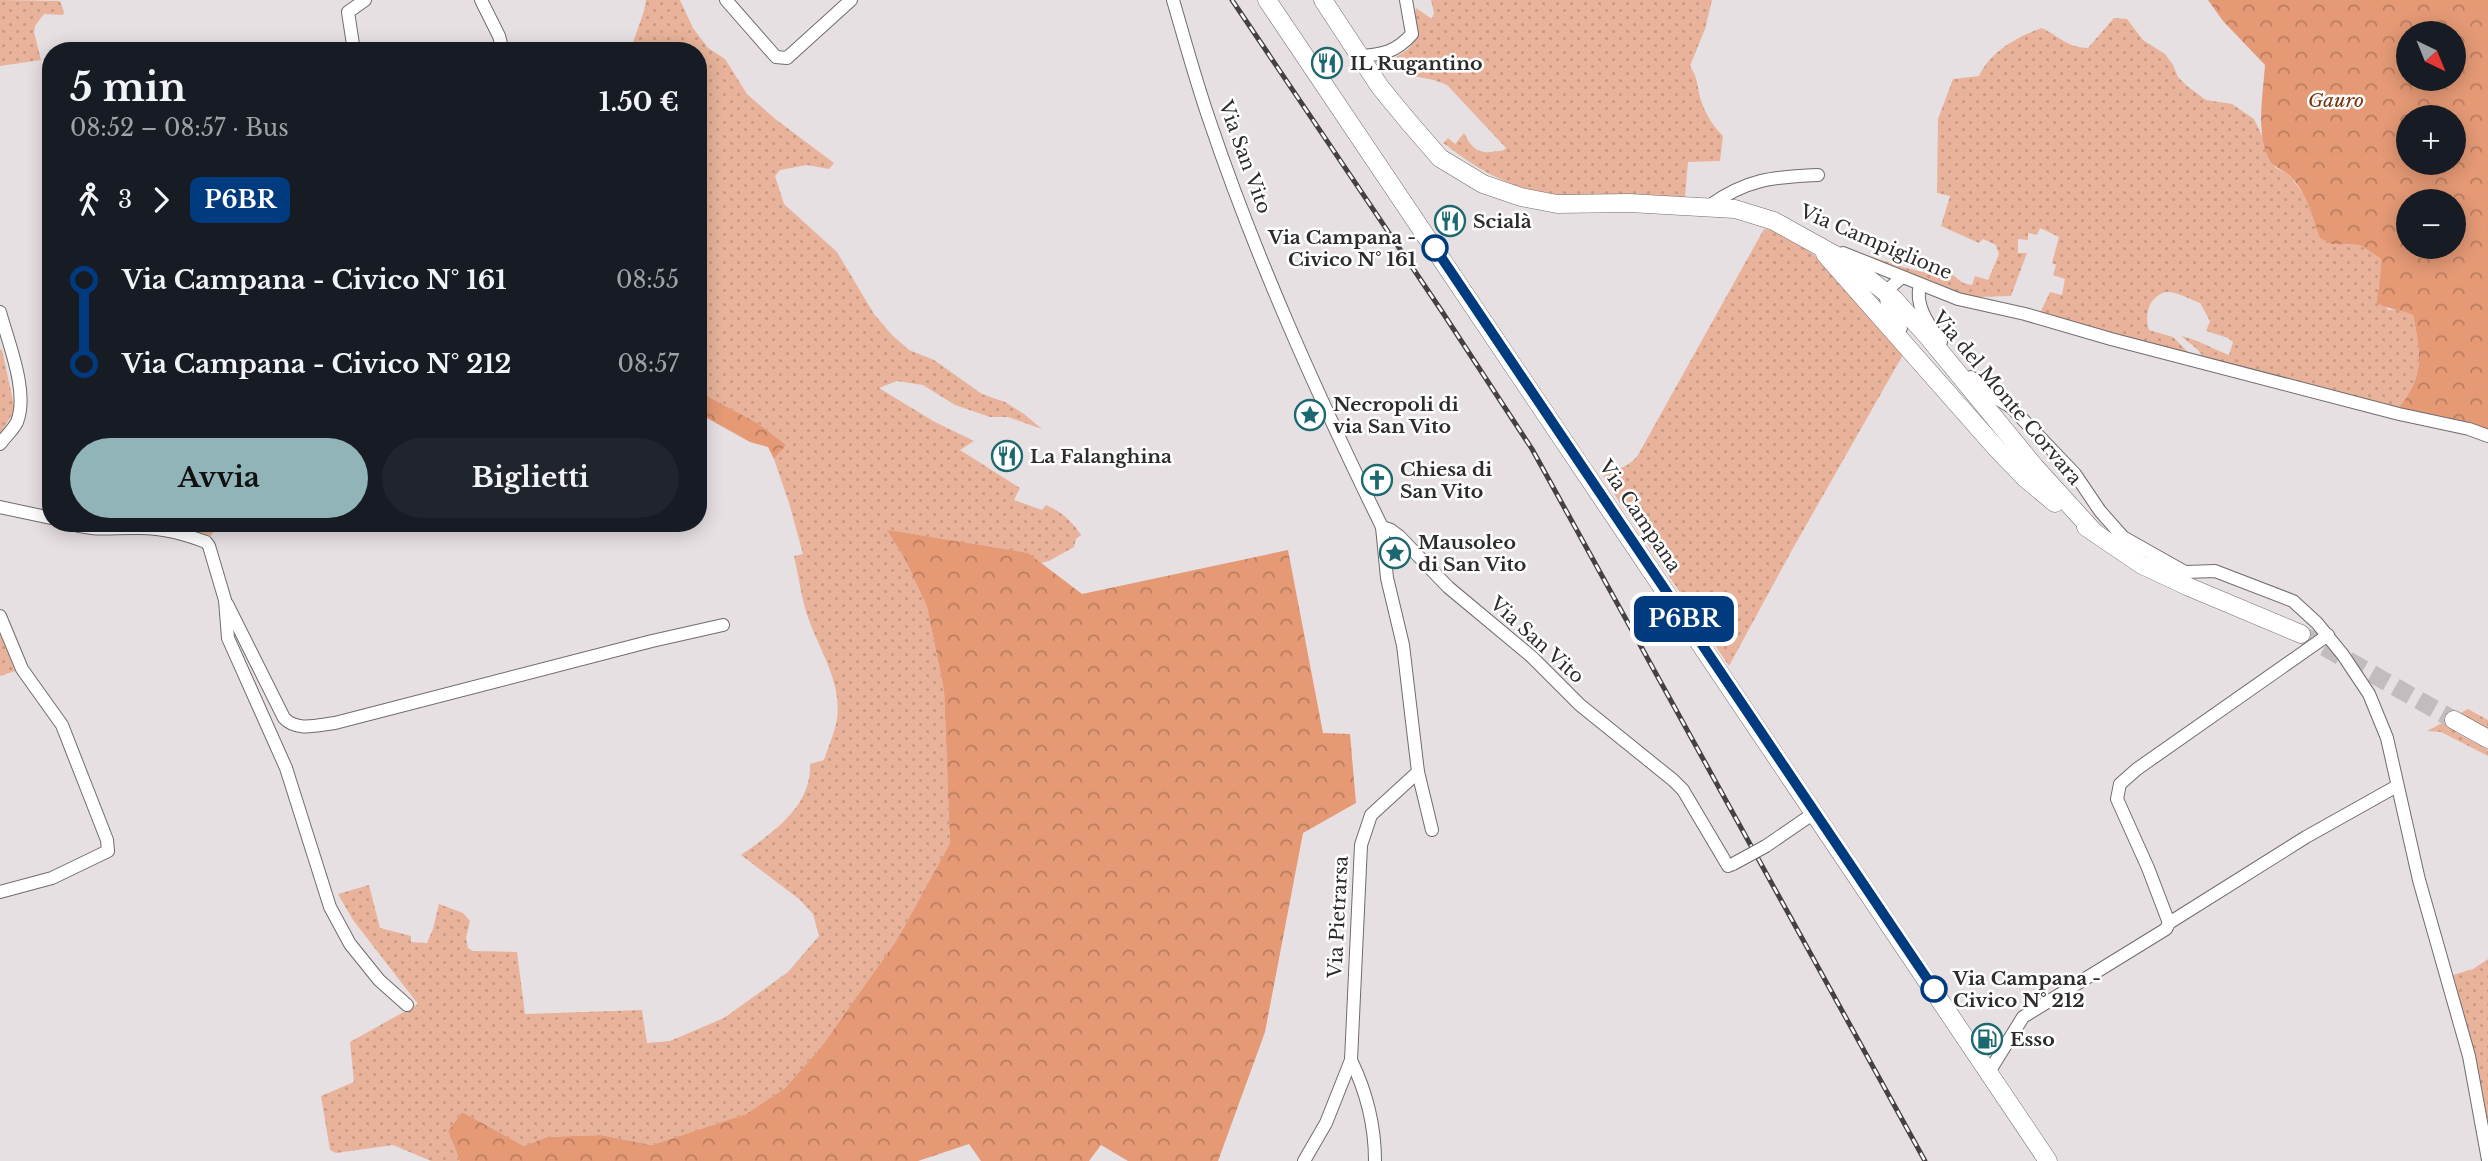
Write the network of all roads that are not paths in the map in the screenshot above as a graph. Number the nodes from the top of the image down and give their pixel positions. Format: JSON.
{"nodes":[{"id":1,"x":365,"y":0,"type":"edge"},
{"id":2,"x":481,"y":0,"type":"edge"},
{"id":3,"x":726,"y":0,"type":"edge"},
{"id":4,"x":851,"y":0,"type":"edge"},
{"id":5,"x":1173,"y":0,"type":"edge"},
{"id":6,"x":1267,"y":0,"type":"edge"},
{"id":7,"x":1323,"y":0,"type":"edge"},
{"id":8,"x":1406,"y":0,"type":"edge"},
{"id":9,"x":353,"y":42,"type":"edge"},
{"id":10,"x":501,"y":42,"type":"edge"},
{"id":11,"x":1359,"y":56,"type":"junction"},
{"id":12,"x":1818,"y":175,"type":"dead end"},
{"id":13,"x":1709,"y":206,"type":"junction"},
{"id":14,"x":1813,"y":241,"type":"junction"},
{"id":15,"x":1901,"y":278,"type":"junction"},
{"id":16,"x":1920,"y":285,"type":"junction"},
{"id":17,"x":1886,"y":291,"type":"junction"},
{"id":18,"x":0,"y":312,"type":"edge"},
{"id":19,"x":1923,"y":367,"type":"junction"},
{"id":20,"x":2488,"y":436,"type":"edge"},
{"id":21,"x":0,"y":444,"type":"edge"},
{"id":22,"x":0,"y":507,"type":"edge"},
{"id":23,"x":42,"y":516,"type":"edge"},
{"id":24,"x":1382,"y":527,"type":"junction"},
{"id":25,"x":178,"y":532,"type":"edge"},
{"id":26,"x":2095,"y":533,"type":"junction"},
{"id":27,"x":225,"y":600,"type":"junction"},
{"id":28,"x":0,"y":616,"type":"edge"},
{"id":29,"x":723,"y":625,"type":"dead end"},
{"id":30,"x":2301,"y":634,"type":"tunnel mouth"},
{"id":31,"x":2328,"y":635,"type":"junction"},
{"id":32,"x":2454,"y":720,"type":"tunnel mouth"},
{"id":33,"x":2488,"y":739,"type":"edge"},
{"id":34,"x":1418,"y":772,"type":"junction"},
{"id":35,"x":2397,"y":786,"type":"junction"},
{"id":36,"x":1814,"y":813,"type":"junction"},
{"id":37,"x":1432,"y":830,"type":"dead end"},
{"id":38,"x":0,"y":892,"type":"edge"},
{"id":39,"x":2169,"y":923,"type":"junction"},
{"id":40,"x":407,"y":1005,"type":"dead end"},
{"id":41,"x":1351,"y":1060,"type":"junction"},
{"id":42,"x":1989,"y":1072,"type":"junction"},
{"id":43,"x":1375,"y":1156,"type":"edge"},
{"id":44,"x":2488,"y":1160,"type":"edge"},
{"id":45,"x":1304,"y":1161,"type":"edge"},
{"id":46,"x":1388,"y":1161,"type":"edge"},
{"id":47,"x":2048,"y":1161,"type":"edge"}],
"edges":[{"from":1,"to":9,"type":"street"},
{"from":2,"to":10,"type":"street"},
{"from":3,"to":4,"type":"street"},
{"from":5,"to":24,"type":"street","name":"Via San Vito"},
{"from":6,"to":36,"type":"main road","name":"Via Campana"},
{"from":7,"to":11,"type":"main road","name":"Via Campiglione"},
{"from":8,"to":11,"type":"street"},
{"from":11,"to":13,"type":"main road","name":"Via Campiglione"},
{"from":12,"to":13,"type":"street"},
{"from":13,"to":14,"type":"main road","name":"Via Campiglione"},
{"from":14,"to":15,"type":"street","name":"Via Campiglione"},
{"from":14,"to":17,"type":"main road","name":"Via del Monte Corvara"},
{"from":14,"to":19,"type":"main road","name":"Via del Monte Corvara"},
{"from":15,"to":16,"type":"street","name":"Via Campiglione"},
{"from":15,"to":17,"type":"street"},
{"from":16,"to":20,"type":"street","name":"Via Campiglione"},
{"from":16,"to":31,"type":"street"},
{"from":17,"to":19,"type":"street","name":"Via del Monte Corvara"},
{"from":17,"to":26,"type":"main road","name":"Via del Monte Corvara"},
{"from":18,"to":21,"type":"street"},
{"from":19,"to":26,"type":"main road","name":"Via del Monte Corvara"},
{"from":22,"to":23,"type":"street"},
{"from":24,"to":34,"type":"street"},
{"from":24,"to":36,"type":"street","name":"Via San Vito","bridge":true},
{"from":25,"to":27,"type":"street"},
{"from":26,"to":30,"type":"main road","name":"Via del Monte Corvara"},
{"from":27,"to":29,"type":"street"},
{"from":27,"to":40,"type":"street"},
{"from":28,"to":38,"type":"street"},
{"from":31,"to":35,"type":"street"},
{"from":31,"to":39,"type":"street"},
{"from":32,"to":33,"type":"main road"},
{"from":34,"to":37,"type":"street"},
{"from":34,"to":41,"type":"street","name":"Via Pietrarsa"},
{"from":35,"to":39,"type":"street"},
{"from":35,"to":44,"type":"street"},
{"from":36,"to":42,"type":"main road","name":"Via Campana"},
{"from":39,"to":42,"type":"street"},
{"from":41,"to":43,"type":"street","name":"Via Pietrarsa"},
{"from":41,"to":45,"type":"street"},
{"from":42,"to":47,"type":"main road","name":"Via Campana"},
{"from":43,"to":46,"type":"street"}]}
